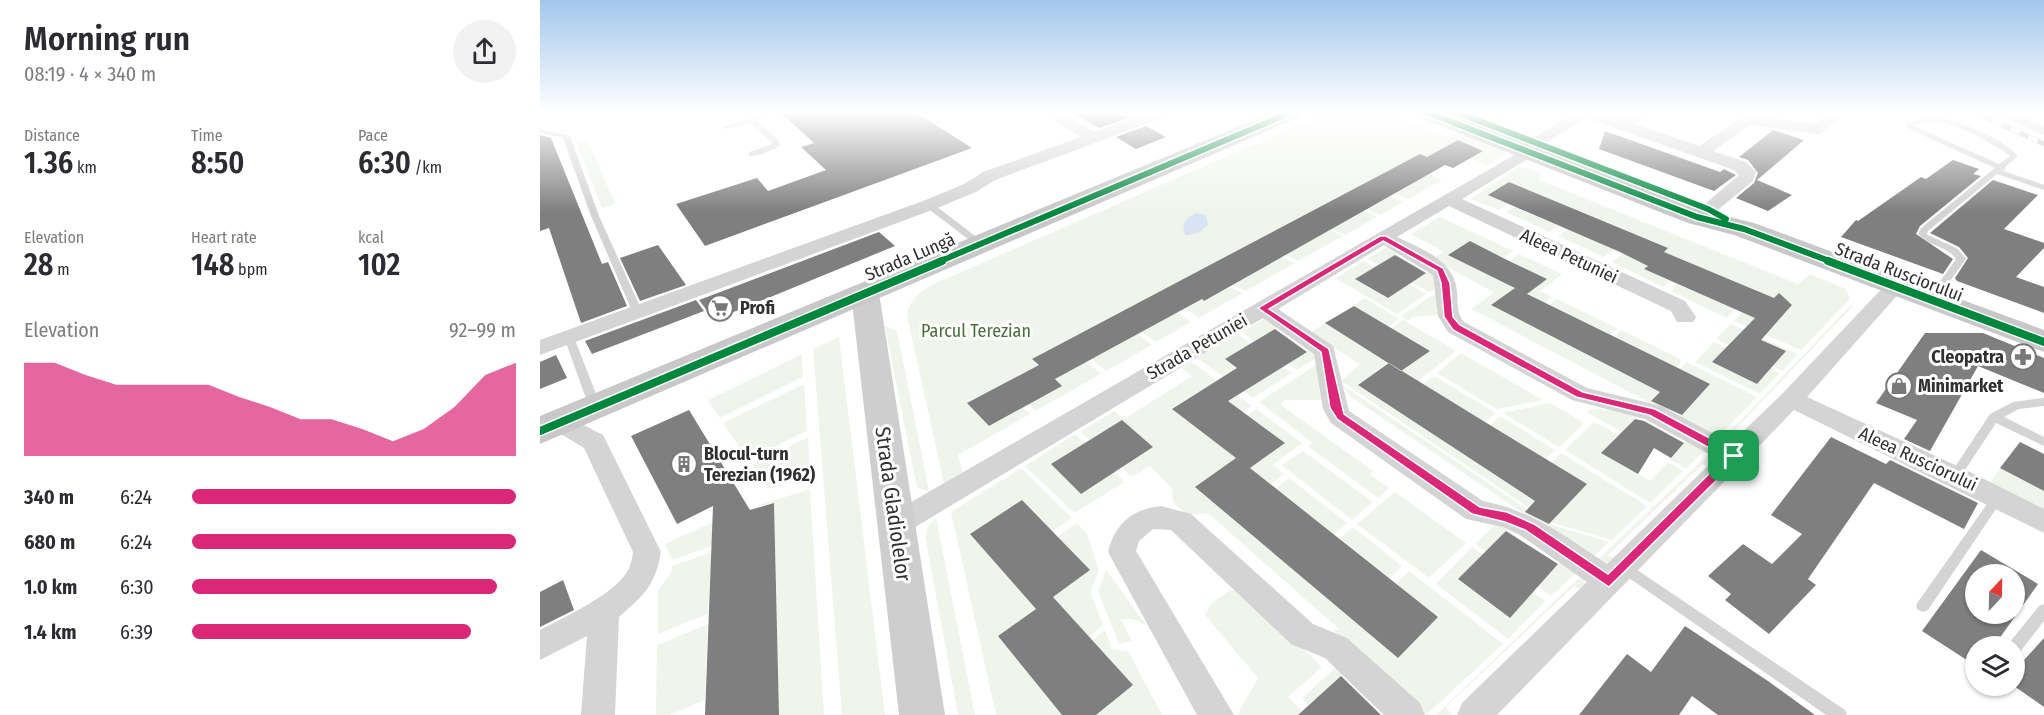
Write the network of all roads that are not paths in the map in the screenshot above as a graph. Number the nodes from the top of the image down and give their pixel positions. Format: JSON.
{"nodes":[{"id":1,"x":569,"y":145,"type":"edge"},
{"id":2,"x":775,"y":145,"type":"edge"},
{"id":3,"x":1073,"y":145,"type":"edge"},
{"id":4,"x":1213,"y":145,"type":"edge"},
{"id":5,"x":1526,"y":145,"type":"edge"},
{"id":6,"x":1528,"y":145,"type":"edge"},
{"id":7,"x":1534,"y":145,"type":"edge"},
{"id":8,"x":1682,"y":145,"type":"edge"},
{"id":9,"x":1710,"y":145,"type":"edge"},
{"id":10,"x":1948,"y":145,"type":"edge"},
{"id":11,"x":1998,"y":145,"type":"edge"},
{"id":12,"x":1531,"y":147,"type":"junction"},
{"id":13,"x":1701,"y":152,"type":"junction"},
{"id":14,"x":752,"y":154,"type":"dead end"},
{"id":15,"x":2000,"y":170,"type":"junction"},
{"id":16,"x":2044,"y":188,"type":"edge"},
{"id":17,"x":1448,"y":199,"type":"junction"},
{"id":18,"x":929,"y":205,"type":"junction"},
{"id":19,"x":1708,"y":209,"type":"junction"},
{"id":20,"x":1744,"y":229,"type":"junction"},
{"id":21,"x":1383,"y":238,"type":"junction"},
{"id":22,"x":980,"y":244,"type":"junction"},
{"id":23,"x":1895,"y":286,"type":"junction"},
{"id":24,"x":865,"y":293,"type":"junction"},
{"id":25,"x":1932,"y":300,"type":"junction"},
{"id":26,"x":1262,"y":308,"type":"junction"},
{"id":27,"x":637,"y":311,"type":"junction"},
{"id":28,"x":1685,"y":317,"type":"dead end"},
{"id":29,"x":569,"y":337,"type":"junction"},
{"id":30,"x":2044,"y":342,"type":"edge"},
{"id":31,"x":540,"y":348,"type":"edge"},
{"id":32,"x":1791,"y":399,"type":"junction"},
{"id":33,"x":2044,"y":402,"type":"edge"},
{"id":34,"x":596,"y":407,"type":"junction"},
{"id":35,"x":1994,"y":417,"type":"junction"},
{"id":36,"x":550,"y":426,"type":"edge"},
{"id":37,"x":2044,"y":442,"type":"edge"},
{"id":38,"x":1734,"y":456,"type":"junction"},
{"id":39,"x":1955,"y":476,"type":"junction"},
{"id":40,"x":1998,"y":497,"type":"junction"},
{"id":41,"x":2044,"y":522,"type":"edge"},
{"id":42,"x":897,"y":524,"type":"junction"},
{"id":43,"x":1617,"y":574,"type":"junction"},
{"id":44,"x":1923,"y":606,"type":"dead end"},
{"id":45,"x":2044,"y":610,"type":"edge"},
{"id":46,"x":604,"y":611,"type":"junction"},
{"id":47,"x":2023,"y":636,"type":"edge"},
{"id":48,"x":540,"y":646,"type":"edge"},
{"id":49,"x":598,"y":715,"type":"edge"},
{"id":50,"x":922,"y":715,"type":"edge"},
{"id":51,"x":1217,"y":715,"type":"edge"},
{"id":52,"x":1408,"y":715,"type":"edge"},
{"id":53,"x":1473,"y":715,"type":"edge"},
{"id":54,"x":1839,"y":715,"type":"edge"}],
"edges":[{"from":1,"to":27,"type":"lane"},
{"from":2,"to":14,"type":"lane"},
{"from":3,"to":18,"type":"street"},
{"from":4,"to":22,"type":"main road","name":"Strada Lungă"},
{"from":5,"to":12,"type":"main road","name":"Strada Rusciorului"},
{"from":6,"to":12,"type":"main road","name":"Strada Rusciorului"},
{"from":7,"to":12,"type":"street","name":"Strada Petuniei"},
{"from":8,"to":13,"type":"street","name":"Strada Petuniei"},
{"from":9,"to":13,"type":"street"},
{"from":10,"to":15,"type":"lane"},
{"from":11,"to":15,"type":"lane"},
{"from":12,"to":17,"type":"street","name":"Strada Petuniei"},
{"from":12,"to":19,"type":"main road","name":"Strada Rusciorului"},
{"from":12,"to":20,"type":"main road","name":"Strada Rusciorului"},
{"from":13,"to":19,"type":"street","name":"Strada Petuniei"},
{"from":15,"to":16,"type":"lane"},
{"from":15,"to":25,"type":"lane"},
{"from":17,"to":21,"type":"street","name":"Strada Petuniei"},
{"from":17,"to":28,"type":"street","name":"Aleea Petuniei"},
{"from":18,"to":22,"type":"lane"},
{"from":18,"to":27,"type":"street"},
{"from":19,"to":20,"type":"main road","name":"Strada Rusciorului"},
{"from":20,"to":23,"type":"main road","name":"Strada Rusciorului"},
{"from":21,"to":26,"type":"street","name":"Strada Petuniei"},
{"from":21,"to":38,"type":"street"},
{"from":22,"to":24,"type":"main road","name":"Strada Lungă"},
{"from":23,"to":25,"type":"main road","name":"Strada Rusciorului"},
{"from":23,"to":32,"type":"street"},
{"from":24,"to":34,"type":"main road","name":"Strada Lungă"},
{"from":24,"to":42,"type":"street","name":"Strada Gladiolelor"},
{"from":25,"to":30,"type":"main road","name":"Strada Rusciorului"},
{"from":26,"to":42,"type":"street","name":"Strada Petuniei"},
{"from":26,"to":43,"type":"street"},
{"from":27,"to":29,"type":"street"},
{"from":29,"to":31,"type":"street"},
{"from":29,"to":34,"type":"lane"},
{"from":32,"to":38,"type":"street"},
{"from":32,"to":39,"type":"street","name":"Aleea Rusciorului"},
{"from":33,"to":35,"type":"lane"},
{"from":34,"to":36,"type":"main road","name":"Strada Lungă"},
{"from":35,"to":37,"type":"lane"},
{"from":35,"to":39,"type":"lane"},
{"from":36,"to":46,"type":"street"},
{"from":38,"to":43,"type":"street"},
{"from":39,"to":40,"type":"street","name":"Aleea Rusciorului"},
{"from":40,"to":41,"type":"street","name":"Aleea Rusciorului"},
{"from":40,"to":44,"type":"lane"},
{"from":42,"to":50,"type":"street","name":"Strada Gladiolelor"},
{"from":43,"to":53,"type":"street"},
{"from":43,"to":54,"type":"lane"},
{"from":45,"to":47,"type":"lane"},
{"from":46,"to":48,"type":"street"},
{"from":46,"to":49,"type":"street"},
{"from":51,"to":52,"type":"street"}]}
